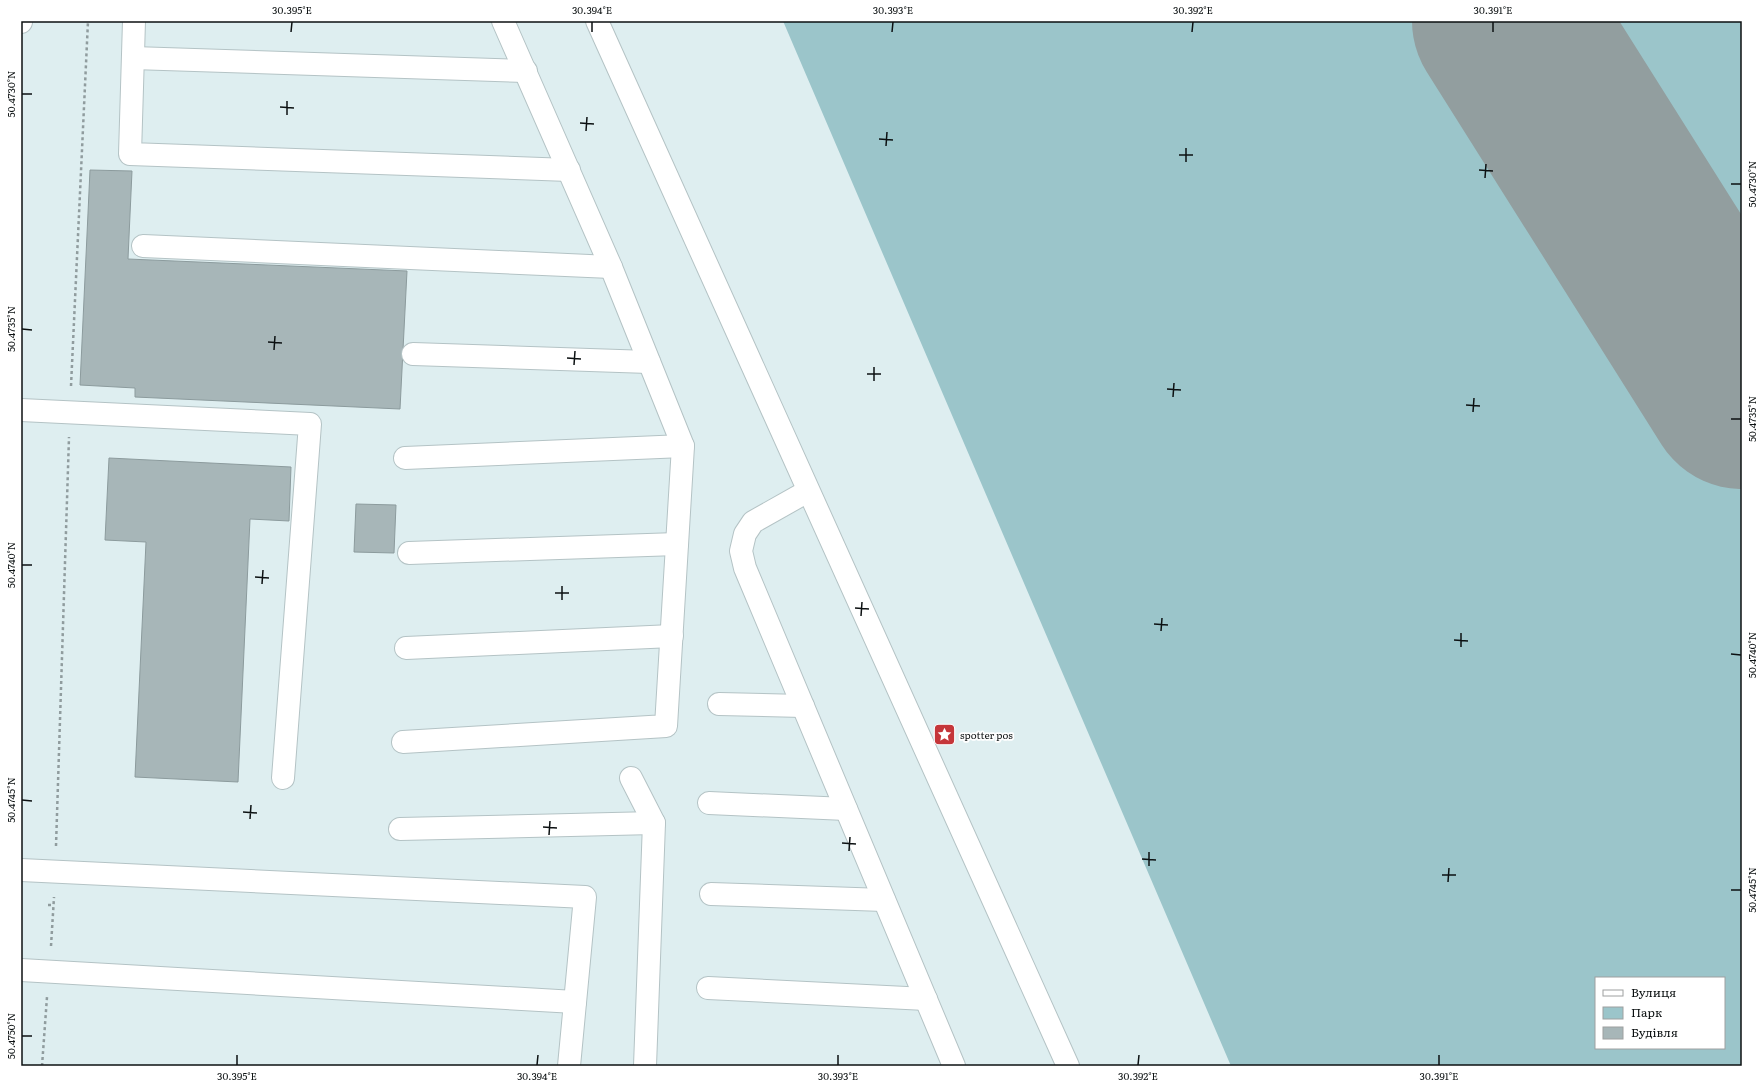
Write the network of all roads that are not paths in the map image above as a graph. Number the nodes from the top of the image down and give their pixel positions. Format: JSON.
{"nodes":[{"id":1,"x":134,"y":21,"type":"edge"},
{"id":2,"x":503,"y":21,"type":"edge"},
{"id":3,"x":597,"y":21,"type":"edge"},
{"id":4,"x":133,"y":58,"type":"junction"},
{"id":5,"x":526,"y":71,"type":"junction"},
{"id":6,"x":569,"y":170,"type":"junction"},
{"id":7,"x":143,"y":246,"type":"dead end"},
{"id":8,"x":611,"y":268,"type":"junction"},
{"id":9,"x":413,"y":354,"type":"dead end"},
{"id":10,"x":649,"y":362,"type":"junction"},
{"id":11,"x":21,"y":410,"type":"edge"},
{"id":12,"x":683,"y":446,"type":"junction"},
{"id":13,"x":405,"y":458,"type":"dead end"},
{"id":14,"x":808,"y":491,"type":"junction"},
{"id":15,"x":677,"y":544,"type":"junction"},
{"id":16,"x":409,"y":553,"type":"dead end"},
{"id":17,"x":672,"y":636,"type":"junction"},
{"id":18,"x":406,"y":648,"type":"dead end"},
{"id":19,"x":719,"y":704,"type":"dead end"},
{"id":20,"x":803,"y":706,"type":"junction"},
{"id":21,"x":403,"y":742,"type":"dead end"},
{"id":22,"x":284,"y":778,"type":"dead end"},
{"id":23,"x":630,"y":778,"type":"dead end"},
{"id":24,"x":709,"y":803,"type":"dead end"},
{"id":25,"x":846,"y":810,"type":"junction"},
{"id":26,"x":654,"y":823,"type":"junction"},
{"id":27,"x":400,"y":829,"type":"dead end"},
{"id":28,"x":21,"y":870,"type":"edge"},
{"id":29,"x":711,"y":894,"type":"dead end"},
{"id":30,"x":884,"y":900,"type":"junction"},
{"id":31,"x":21,"y":970,"type":"edge"},
{"id":32,"x":708,"y":988,"type":"dead end"},
{"id":33,"x":926,"y":999,"type":"junction"},
{"id":34,"x":575,"y":1002,"type":"junction"},
{"id":35,"x":569,"y":1066,"type":"edge"},
{"id":36,"x":645,"y":1066,"type":"edge"},
{"id":37,"x":954,"y":1066,"type":"edge"},
{"id":38,"x":1068,"y":1066,"type":"edge"}],
"edges":[{"from":1,"to":4,"type":"lane"},
{"from":2,"to":5,"type":"lane"},
{"from":3,"to":14,"type":"lane"},
{"from":4,"to":5,"type":"lane"},
{"from":4,"to":6,"type":"lane"},
{"from":5,"to":6,"type":"lane"},
{"from":6,"to":8,"type":"lane"},
{"from":7,"to":8,"type":"lane"},
{"from":8,"to":10,"type":"lane"},
{"from":9,"to":10,"type":"lane"},
{"from":10,"to":12,"type":"lane"},
{"from":11,"to":22,"type":"lane"},
{"from":12,"to":13,"type":"lane"},
{"from":12,"to":15,"type":"lane"},
{"from":14,"to":20,"type":"lane"},
{"from":14,"to":38,"type":"lane"},
{"from":15,"to":16,"type":"lane"},
{"from":15,"to":17,"type":"lane"},
{"from":17,"to":18,"type":"lane"},
{"from":17,"to":21,"type":"lane"},
{"from":19,"to":20,"type":"lane"},
{"from":20,"to":25,"type":"lane"},
{"from":23,"to":26,"type":"lane"},
{"from":24,"to":25,"type":"lane"},
{"from":25,"to":30,"type":"lane"},
{"from":26,"to":27,"type":"lane"},
{"from":26,"to":36,"type":"lane"},
{"from":28,"to":34,"type":"lane"},
{"from":29,"to":30,"type":"lane"},
{"from":30,"to":33,"type":"lane"},
{"from":31,"to":34,"type":"lane"},
{"from":32,"to":33,"type":"lane"},
{"from":33,"to":37,"type":"lane"},
{"from":34,"to":35,"type":"lane"}]}
